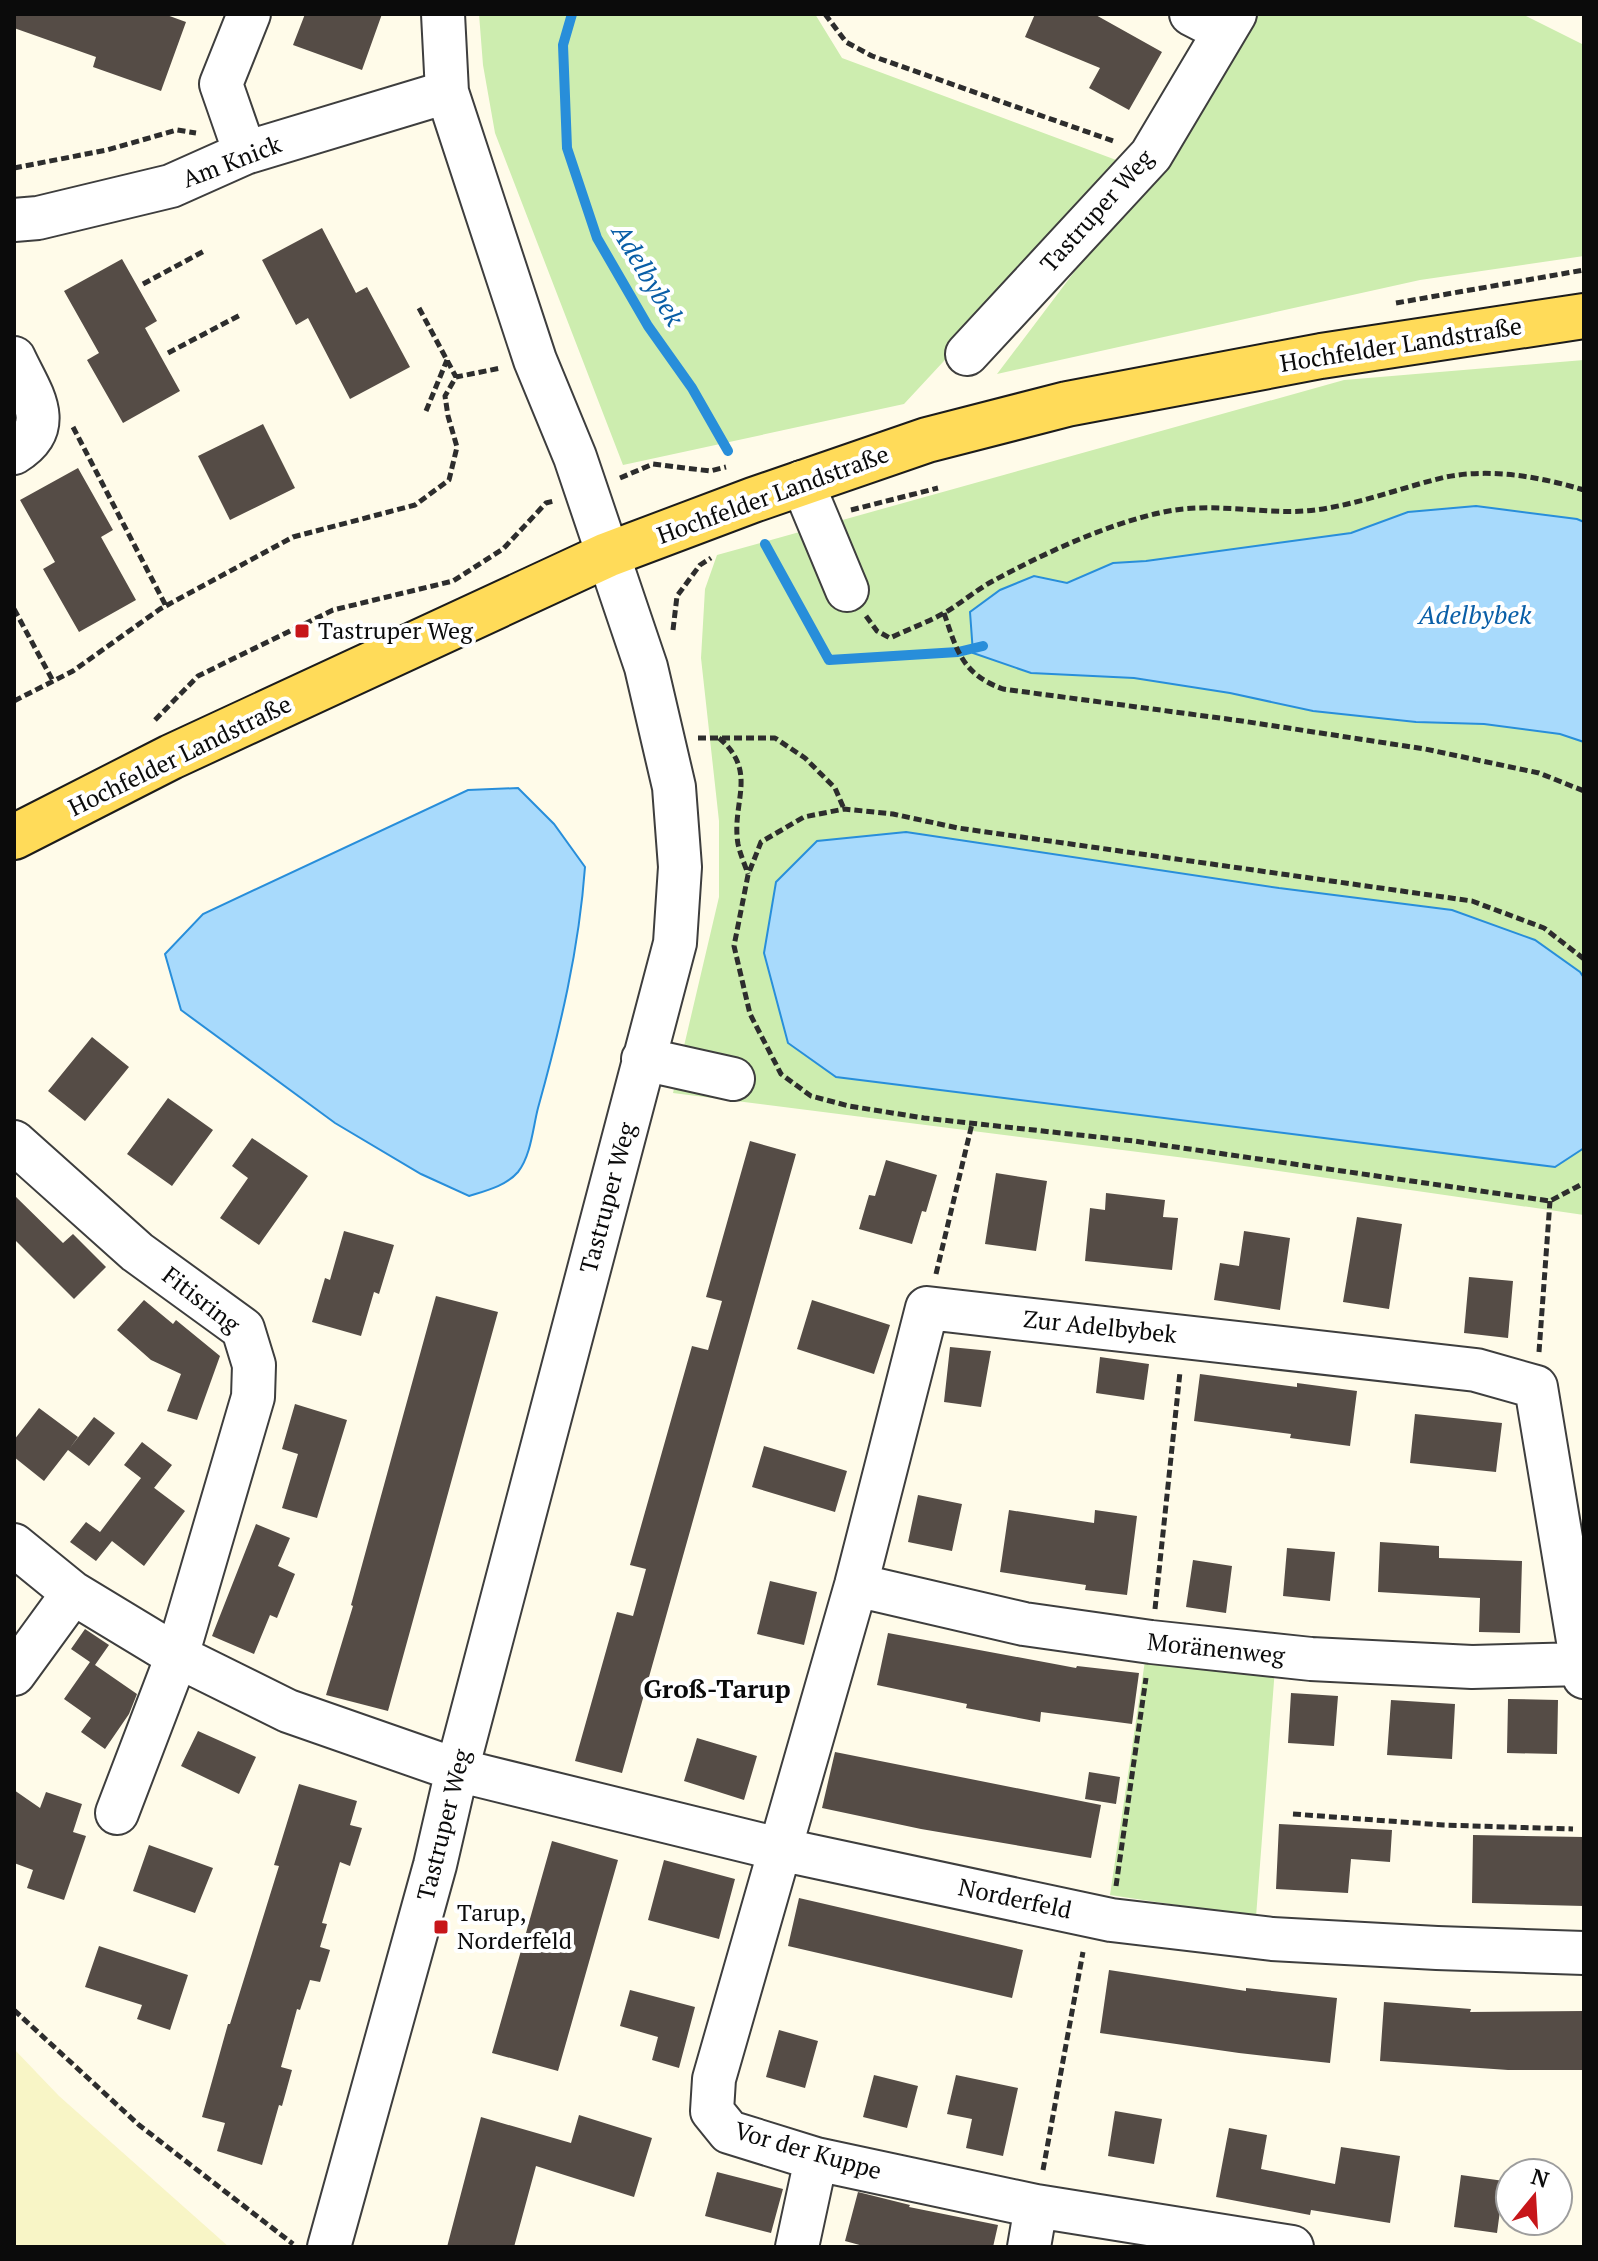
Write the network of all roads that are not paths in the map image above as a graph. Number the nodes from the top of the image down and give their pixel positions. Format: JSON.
{"nodes":[{"id":1,"x":249,"y":14,"type":"edge"},
{"id":2,"x":443,"y":14,"type":"edge"},
{"id":3,"x":1217,"y":20,"type":"edge"},
{"id":4,"x":447,"y":92,"type":"junction"},
{"id":5,"x":240,"y":140,"type":"junction"},
{"id":6,"x":14,"y":220,"type":"edge"},
{"id":7,"x":1584,"y":316,"type":"edge"},
{"id":8,"x":967,"y":354,"type":"dead end"},
{"id":9,"x":14,"y":358,"type":"edge"},
{"id":10,"x":14,"y":453,"type":"edge"},
{"id":11,"x":810,"y":501,"type":"junction"},
{"id":12,"x":607,"y":555,"type":"junction"},
{"id":13,"x":847,"y":590,"type":"road end"},
{"id":14,"x":14,"y":837,"type":"edge"},
{"id":15,"x":643,"y":1059,"type":"junction"},
{"id":16,"x":733,"y":1079,"type":"dead end"},
{"id":17,"x":14,"y":1142,"type":"edge"},
{"id":18,"x":14,"y":1545,"type":"edge"},
{"id":19,"x":856,"y":1585,"type":"junction"},
{"id":20,"x":73,"y":1593,"type":"junction"},
{"id":21,"x":177,"y":1656,"type":"junction"},
{"id":22,"x":1583,"y":1670,"type":"edge"},
{"id":23,"x":14,"y":1674,"type":"edge"},
{"id":24,"x":457,"y":1770,"type":"junction"},
{"id":25,"x":117,"y":1813,"type":"dead end"},
{"id":26,"x":779,"y":1849,"type":"junction"},
{"id":27,"x":1584,"y":1953,"type":"edge"},
{"id":28,"x":816,"y":2159,"type":"junction"},
{"id":29,"x":1036,"y":2206,"type":"junction"},
{"id":30,"x":1249,"y":2243,"type":"edge"},
{"id":31,"x":329,"y":2247,"type":"edge"},
{"id":32,"x":797,"y":2247,"type":"edge"},
{"id":33,"x":1029,"y":2247,"type":"edge"},
{"id":34,"x":1292,"y":2247,"type":"edge"}],
"edges":[{"from":1,"to":5,"type":"street"},
{"from":2,"to":4,"type":"street","name":"Tastruper Weg"},
{"from":3,"to":8,"type":"street","name":"Tastruper Weg"},
{"from":4,"to":5,"type":"street","name":"Am Knick"},
{"from":4,"to":12,"type":"street","name":"Tastruper Weg"},
{"from":5,"to":6,"type":"street","name":"Am Knick"},
{"from":7,"to":11,"type":"main road","name":"Hochfelder Landstraße"},
{"from":9,"to":10,"type":"street"},
{"from":11,"to":12,"type":"main road","name":"Hochfelder Landstraße"},
{"from":11,"to":13,"type":"street"},
{"from":12,"to":14,"type":"main road","name":"Hochfelder Landstraße"},
{"from":12,"to":15,"type":"street","name":"Tastruper Weg"},
{"from":15,"to":16,"type":"street"},
{"from":15,"to":24,"type":"street","name":"Tastruper Weg"},
{"from":17,"to":21,"type":"street","name":"Fitisring"},
{"from":18,"to":20,"type":"street"},
{"from":19,"to":22,"type":"street","name":"Moränenweg"},
{"from":19,"to":22,"type":"street","name":"Zur Adelbybek"},
{"from":19,"to":26,"type":"street"},
{"from":20,"to":21,"type":"street"},
{"from":20,"to":23,"type":"street"},
{"from":21,"to":24,"type":"street"},
{"from":21,"to":25,"type":"street","name":"Fitisring"},
{"from":24,"to":26,"type":"street","name":"Norderfeld"},
{"from":24,"to":31,"type":"street","name":"Tastruper Weg"},
{"from":26,"to":27,"type":"street","name":"Norderfeld"},
{"from":26,"to":28,"type":"street","name":"Vor der Kuppe"},
{"from":28,"to":29,"type":"street","name":"Vor der Kuppe"},
{"from":28,"to":32,"type":"street"},
{"from":29,"to":30,"type":"street","name":"Vor der Kuppe"},
{"from":29,"to":33,"type":"street"},
{"from":30,"to":34,"type":"street","name":"Vor der Kuppe"}]}
